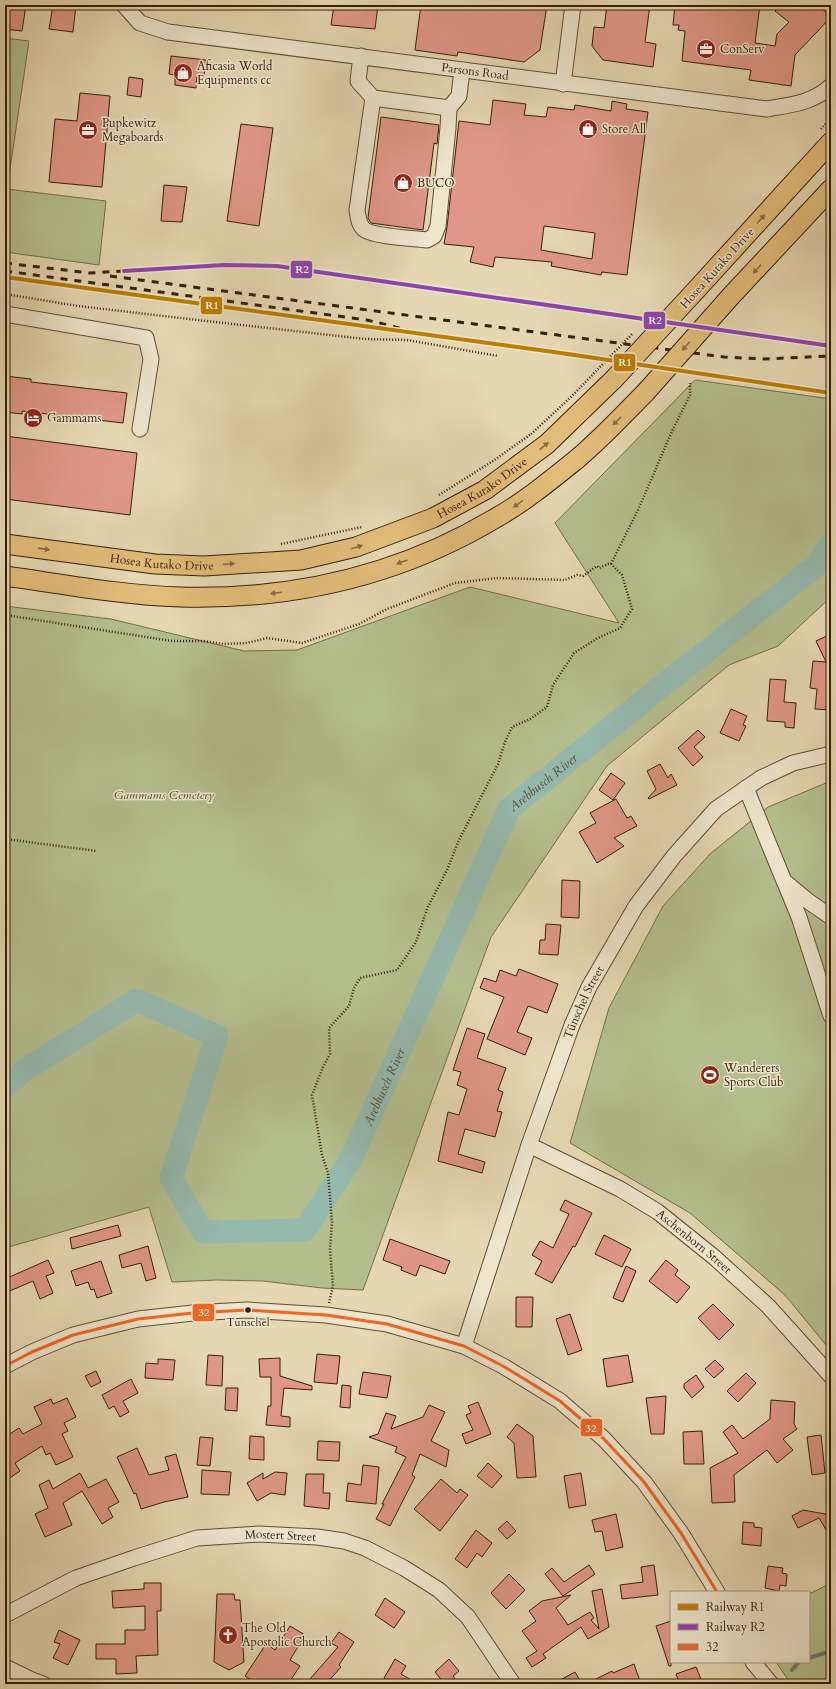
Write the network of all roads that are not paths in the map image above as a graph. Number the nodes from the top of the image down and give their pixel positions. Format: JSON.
{"nodes":[{"id":1,"x":124,"y":5,"type":"edge"},
{"id":2,"x":573,"y":5,"type":"edge"},
{"id":3,"x":361,"y":56,"type":"junction"},
{"id":4,"x":462,"y":70,"type":"junction"},
{"id":5,"x":563,"y":84,"type":"junction"},
{"id":6,"x":831,"y":86,"type":"edge"},
{"id":7,"x":373,"y":98,"type":"junction"},
{"id":8,"x":449,"y":108,"type":"junction"},
{"id":9,"x":831,"y":142,"type":"edge"},
{"id":10,"x":831,"y":189,"type":"edge"},
{"id":11,"x":5,"y":314,"type":"edge"},
{"id":12,"x":140,"y":429,"type":"dead end"},
{"id":13,"x":5,"y":544,"type":"edge"},
{"id":14,"x":5,"y":576,"type":"edge"},
{"id":15,"x":831,"y":754,"type":"edge"},
{"id":16,"x":746,"y":788,"type":"junction"},
{"id":17,"x":784,"y":881,"type":"junction"},
{"id":18,"x":831,"y":917,"type":"edge"},
{"id":19,"x":831,"y":1016,"type":"edge"},
{"id":20,"x":529,"y":1145,"type":"junction"},
{"id":21,"x":464,"y":1346,"type":"junction"},
{"id":22,"x":5,"y":1366,"type":"edge"},
{"id":23,"x":831,"y":1376,"type":"edge"},
{"id":24,"x":716,"y":1591,"type":"edge"},
{"id":25,"x":5,"y":1615,"type":"edge"},
{"id":26,"x":753,"y":1663,"type":"edge"},
{"id":27,"x":754,"y":1663,"type":"edge"},
{"id":28,"x":5,"y":1667,"type":"edge"},
{"id":29,"x":5,"y":1680,"type":"edge"},
{"id":30,"x":38,"y":1682,"type":"edge"},
{"id":31,"x":513,"y":1684,"type":"edge"},
{"id":32,"x":760,"y":1684,"type":"edge"},
{"id":33,"x":771,"y":1684,"type":"edge"}],
"edges":[{"from":1,"to":3,"type":"street","name":"Parsons Road"},
{"from":2,"to":5,"type":"street"},
{"from":3,"to":4,"type":"street","name":"Parsons Road"},
{"from":3,"to":7,"type":"street"},
{"from":4,"to":5,"type":"street","name":"Parsons Road"},
{"from":4,"to":8,"type":"street"},
{"from":5,"to":6,"type":"street","name":"Parsons Road"},
{"from":7,"to":8,"type":"street"},
{"from":7,"to":8,"type":"street"},
{"from":13,"to":9,"type":"main road","name":"Hosea Kutako Drive","one_way":true,"bridge":true},
{"from":10,"to":14,"type":"main road","one_way":true,"bridge":true},
{"from":11,"to":12,"type":"street"},
{"from":15,"to":16,"type":"street","name":"Tünschel Street"},
{"from":16,"to":17,"type":"street"},
{"from":16,"to":20,"type":"street","name":"Tünschel Street"},
{"from":17,"to":18,"type":"street"},
{"from":17,"to":19,"type":"street"},
{"from":20,"to":21,"type":"street","name":"Tünschel Street"},
{"from":20,"to":23,"type":"street","name":"Aschenborn Street"},
{"from":21,"to":22,"type":"street"},
{"from":21,"to":24,"type":"street"},
{"from":25,"to":31,"type":"street","name":"Mostert Street"},
{"from":26,"to":32,"type":"street"},
{"from":27,"to":33,"type":"street"},
{"from":28,"to":30,"type":"street"},
{"from":29,"to":30,"type":"street"}]}
